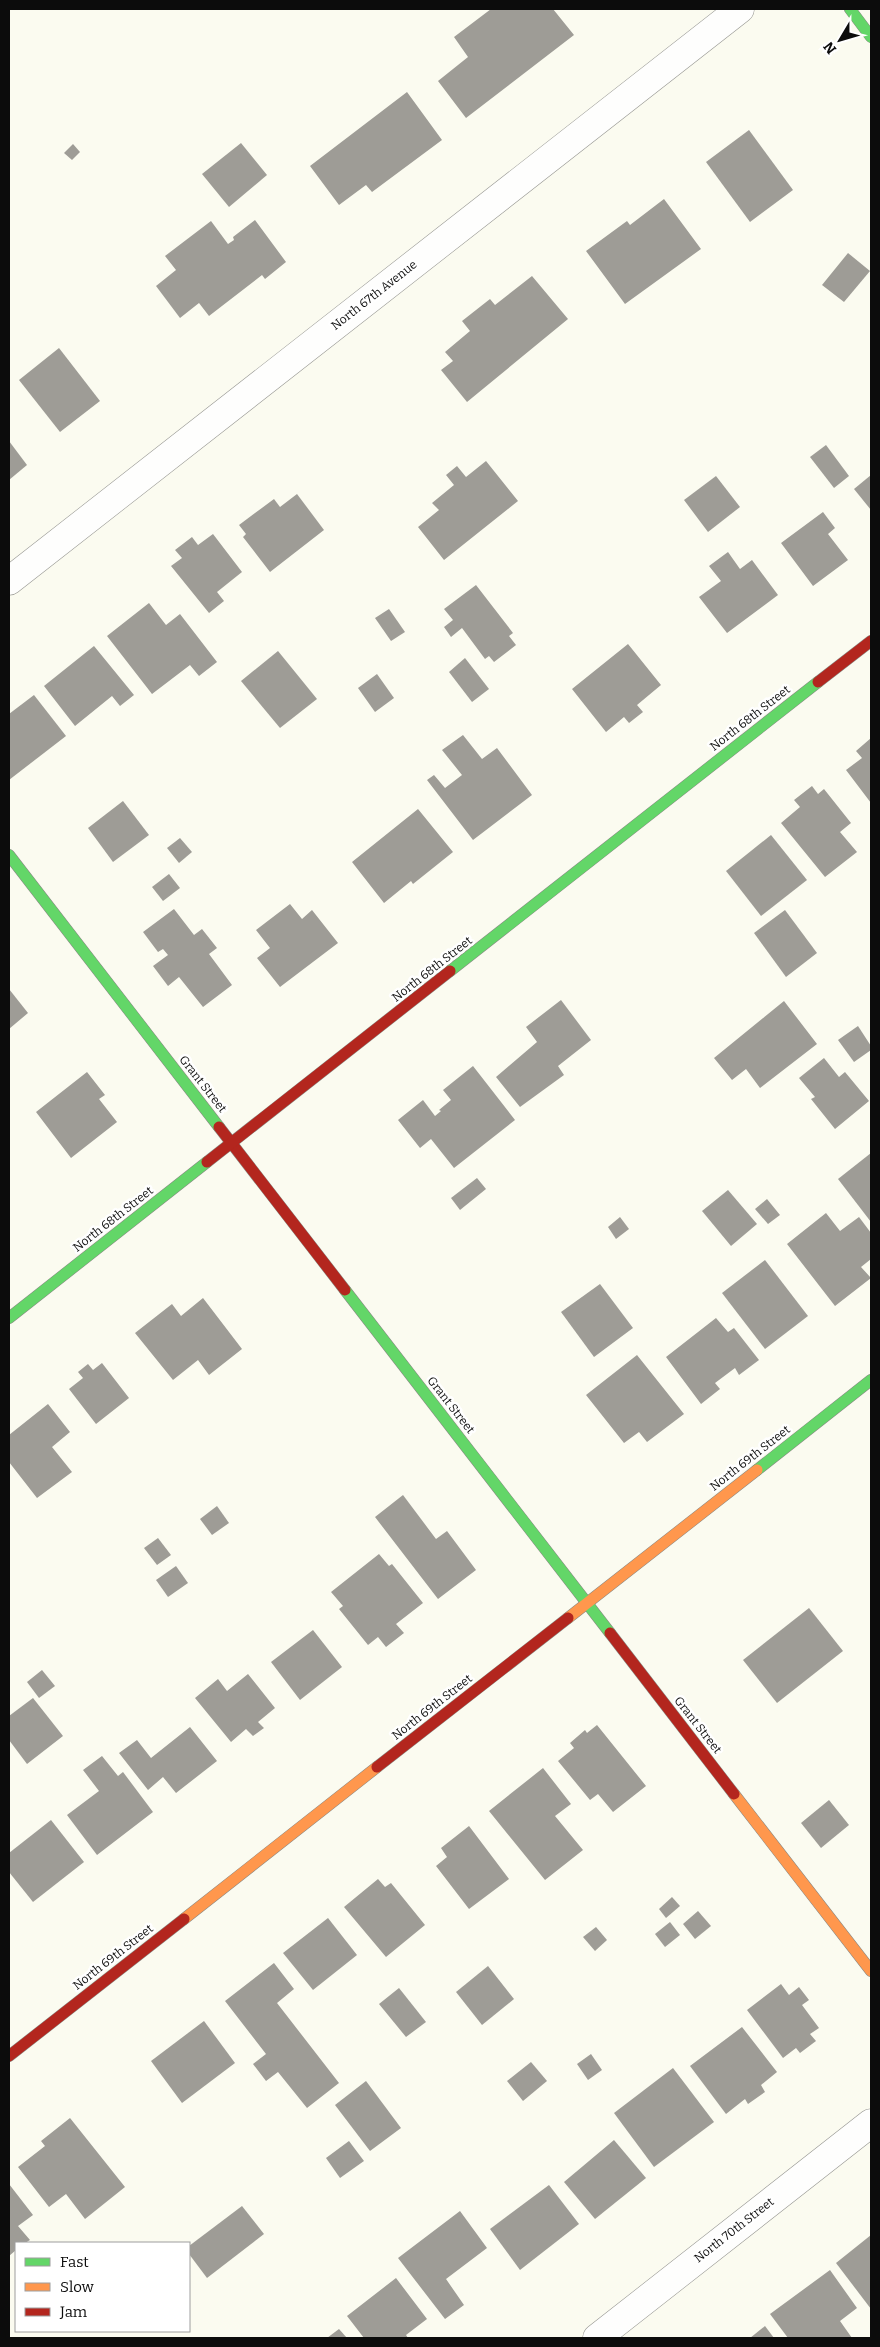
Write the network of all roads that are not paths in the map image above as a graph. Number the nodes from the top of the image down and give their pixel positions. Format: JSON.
{"nodes":[{"id":1,"x":740,"y":9,"type":"edge"},
{"id":2,"x":850,"y":9,"type":"edge"},
{"id":3,"x":871,"y":36,"type":"edge"},
{"id":4,"x":9,"y":582,"type":"edge"},
{"id":5,"x":871,"y":641,"type":"edge"},
{"id":6,"x":9,"y":855,"type":"edge"},
{"id":7,"x":231,"y":1143,"type":"junction"},
{"id":8,"x":9,"y":1318,"type":"edge"},
{"id":9,"x":871,"y":1380,"type":"edge"},
{"id":10,"x":587,"y":1603,"type":"junction"},
{"id":11,"x":871,"y":1971,"type":"edge"},
{"id":12,"x":9,"y":2056,"type":"edge"},
{"id":13,"x":871,"y":2122,"type":"edge"},
{"id":14,"x":597,"y":2338,"type":"edge"}],
"edges":[{"from":1,"to":4,"type":"street","name":"North 67th Avenue"},
{"from":2,"to":3,"type":"street"},
{"from":5,"to":7,"type":"street","name":"North 68th Street"},
{"from":6,"to":7,"type":"street","name":"Grant Street"},
{"from":7,"to":8,"type":"street","name":"North 68th Street"},
{"from":7,"to":10,"type":"street","name":"Grant Street"},
{"from":9,"to":10,"type":"street","name":"North 69th Street"},
{"from":10,"to":11,"type":"street","name":"Grant Street"},
{"from":10,"to":12,"type":"street","name":"North 69th Street"},
{"from":13,"to":14,"type":"street","name":"North 70th Street"}]}
